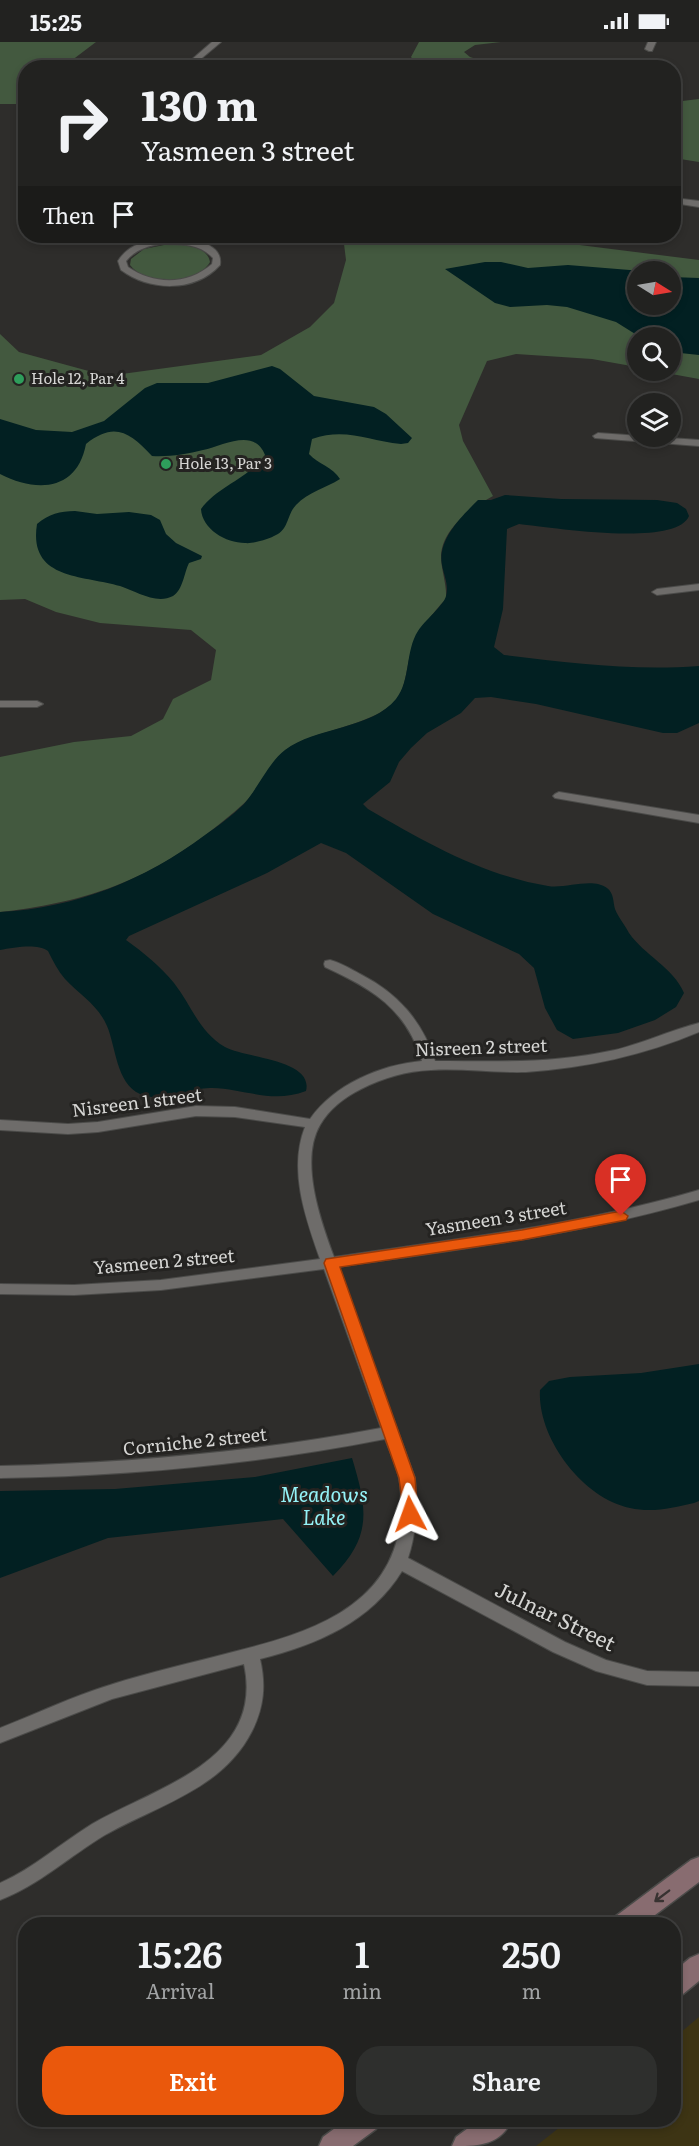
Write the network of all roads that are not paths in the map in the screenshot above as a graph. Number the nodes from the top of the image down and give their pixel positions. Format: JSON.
{"nodes":[{"id":1,"x":217,"y":42,"type":"edge"},
{"id":2,"x":195,"y":60,"type":"edge"},
{"id":3,"x":681,"y":202,"type":"edge"},
{"id":4,"x":699,"y":204,"type":"edge"},
{"id":5,"x":147,"y":243,"type":"edge"},
{"id":6,"x":189,"y":243,"type":"edge"},
{"id":7,"x":598,"y":436,"type":"dead end"},
{"id":8,"x":699,"y":443,"type":"edge"},
{"id":9,"x":699,"y":587,"type":"edge"},
{"id":10,"x":657,"y":592,"type":"dead end"},
{"id":11,"x":0,"y":704,"type":"edge"},
{"id":12,"x":37,"y":704,"type":"dead end"},
{"id":13,"x":559,"y":796,"type":"dead end"},
{"id":14,"x":699,"y":819,"type":"edge"},
{"id":15,"x":330,"y":964,"type":"dead end"},
{"id":16,"x":699,"y":1027,"type":"edge"},
{"id":17,"x":430,"y":1065,"type":"junction"},
{"id":18,"x":313,"y":1124,"type":"junction"},
{"id":19,"x":0,"y":1125,"type":"edge"},
{"id":20,"x":699,"y":1195,"type":"edge"},
{"id":21,"x":331,"y":1263,"type":"junction"},
{"id":22,"x":0,"y":1289,"type":"edge"},
{"id":23,"x":391,"y":1432,"type":"junction"},
{"id":24,"x":0,"y":1472,"type":"edge"},
{"id":25,"x":400,"y":1562,"type":"junction"},
{"id":26,"x":251,"y":1656,"type":"junction"},
{"id":27,"x":699,"y":1679,"type":"edge"},
{"id":28,"x":0,"y":1736,"type":"edge"},
{"id":29,"x":699,"y":1868,"type":"edge"},
{"id":30,"x":0,"y":1892,"type":"edge"},
{"id":31,"x":634,"y":1917,"type":"edge"},
{"id":32,"x":699,"y":1966,"type":"edge"},
{"id":33,"x":681,"y":1980,"type":"edge"},
{"id":34,"x":358,"y":2127,"type":"edge"},
{"id":35,"x":490,"y":2127,"type":"edge"},
{"id":36,"x":332,"y":2146,"type":"edge"},
{"id":37,"x":465,"y":2146,"type":"edge"}],
"edges":[{"from":1,"to":2,"type":"street"},
{"from":3,"to":4,"type":"street"},
{"from":5,"to":6,"type":"street"},
{"from":7,"to":8,"type":"street"},
{"from":9,"to":10,"type":"street"},
{"from":11,"to":12,"type":"street"},
{"from":13,"to":14,"type":"street"},
{"from":15,"to":17,"type":"street"},
{"from":16,"to":17,"type":"street","name":"Nisreen 2 street"},
{"from":17,"to":18,"type":"street","name":"Nisreen 2 street"},
{"from":18,"to":19,"type":"street","name":"Nisreen 1 street"},
{"from":18,"to":21,"type":"street"},
{"from":20,"to":21,"type":"street","name":"Yasmeen 3 street"},
{"from":21,"to":22,"type":"street","name":"Yasmeen 2 street"},
{"from":21,"to":23,"type":"street"},
{"from":23,"to":24,"type":"street","name":"Corniche 2 street"},
{"from":23,"to":25,"type":"street"},
{"from":25,"to":26,"type":"street"},
{"from":25,"to":27,"type":"street","name":"Julnar Street"},
{"from":26,"to":28,"type":"street"},
{"from":26,"to":30,"type":"street"},
{"from":29,"to":31,"type":"main road","one_way":true},
{"from":32,"to":33,"type":"main road"},
{"from":34,"to":36,"type":"main road"},
{"from":35,"to":37,"type":"main road"}]}
